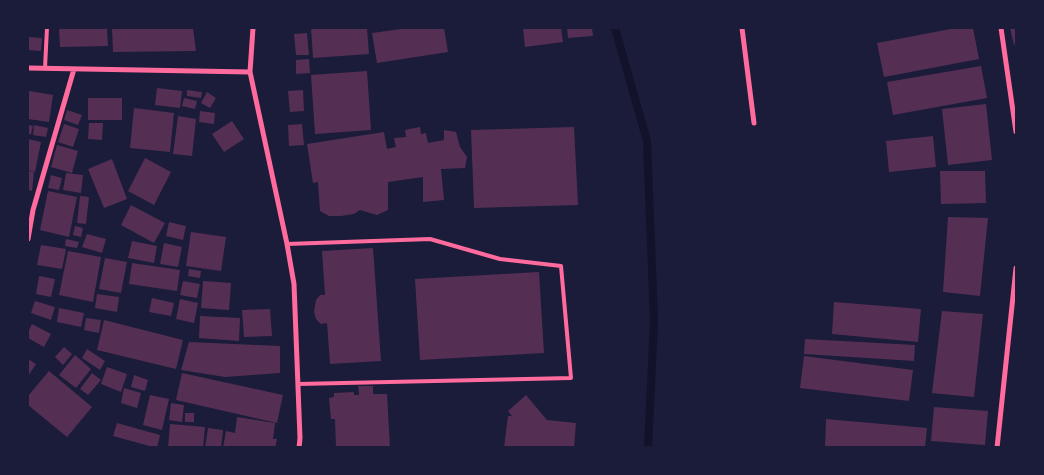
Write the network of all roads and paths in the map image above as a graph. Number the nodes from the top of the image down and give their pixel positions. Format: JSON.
{"nodes":[{"id":1,"x":47,"y":28,"type":"edge"},
{"id":2,"x":253,"y":28,"type":"edge"},
{"id":3,"x":742,"y":28,"type":"edge"},
{"id":4,"x":1001,"y":28,"type":"edge"},
{"id":5,"x":28,"y":68,"type":"edge"},
{"id":6,"x":45,"y":68,"type":"junction"},
{"id":7,"x":74,"y":69,"type":"junction"},
{"id":8,"x":250,"y":72,"type":"junction"},
{"id":9,"x":754,"y":123,"type":"dead end"},
{"id":10,"x":1016,"y":132,"type":"edge"},
{"id":11,"x":28,"y":239,"type":"edge"},
{"id":12,"x":287,"y":244,"type":"junction"},
{"id":13,"x":1016,"y":268,"type":"edge"},
{"id":14,"x":298,"y":384,"type":"junction"},
{"id":15,"x":299,"y":448,"type":"edge"},
{"id":16,"x":997,"y":448,"type":"edge"}],
"edges":[{"from":1,"to":6,"type":"lane"},
{"from":2,"to":8,"type":"street"},
{"from":3,"to":9,"type":"street"},
{"from":4,"to":10,"type":"street"},
{"from":5,"to":6,"type":"street"},
{"from":6,"to":7,"type":"street"},
{"from":7,"to":8,"type":"street"},
{"from":7,"to":11,"type":"street"},
{"from":8,"to":12,"type":"street"},
{"from":12,"to":14,"type":"street"},
{"from":12,"to":14,"type":"lane"},
{"from":13,"to":16,"type":"street"},
{"from":14,"to":15,"type":"street"}]}
